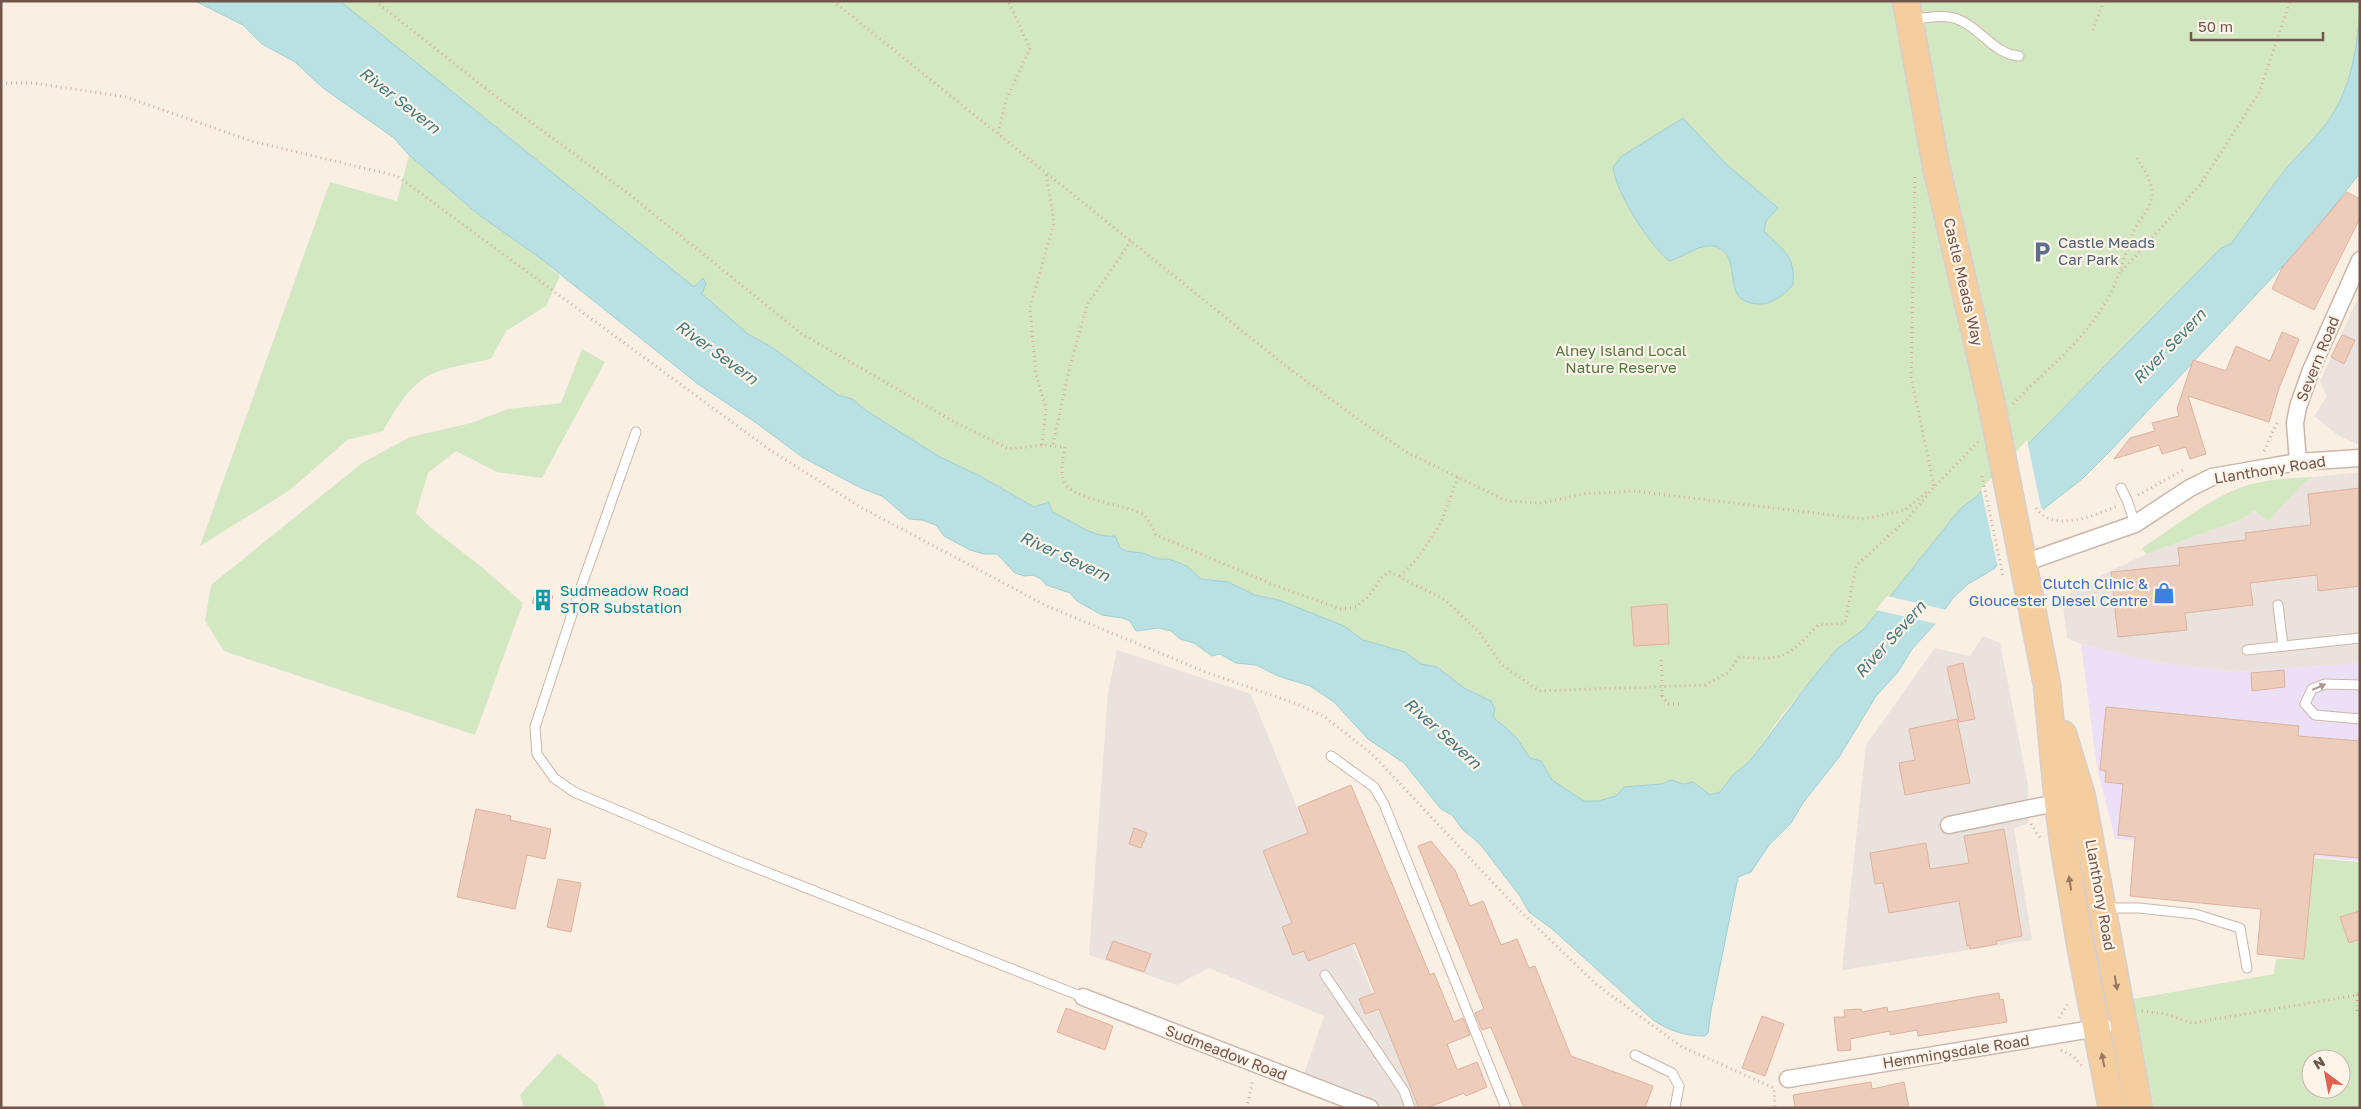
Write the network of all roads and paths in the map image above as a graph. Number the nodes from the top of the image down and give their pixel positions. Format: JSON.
{"nodes":[{"id":1,"x":376,"y":1,"type":"edge"},
{"id":2,"x":833,"y":1,"type":"edge"},
{"id":3,"x":1008,"y":1,"type":"edge"},
{"id":4,"x":2104,"y":1,"type":"edge"},
{"id":5,"x":2290,"y":1,"type":"edge"},
{"id":6,"x":1908,"y":10,"type":"edge"},
{"id":7,"x":2093,"y":30,"type":"dead end"},
{"id":8,"x":2019,"y":56,"type":"dead end"},
{"id":9,"x":1,"y":83,"type":"edge"},
{"id":10,"x":998,"y":133,"type":"junction"},
{"id":11,"x":2136,"y":157,"type":"dead end"},
{"id":12,"x":1915,"y":170,"type":"dead end"},
{"id":13,"x":1046,"y":171,"type":"junction"},
{"id":14,"x":1131,"y":241,"type":"junction"},
{"id":15,"x":2360,"y":260,"type":"edge"},
{"id":16,"x":2120,"y":273,"type":"junction"},
{"id":17,"x":2001,"y":403,"type":"junction"},
{"id":18,"x":636,"y":432,"type":"dead end"},
{"id":19,"x":1981,"y":438,"type":"dead end"},
{"id":20,"x":1975,"y":442,"type":"dead end"},
{"id":21,"x":1053,"y":444,"type":"junction"},
{"id":22,"x":1042,"y":445,"type":"junction"},
{"id":23,"x":1977,"y":451,"type":"dead end"},
{"id":24,"x":2360,"y":458,"type":"edge"},
{"id":25,"x":2298,"y":462,"type":"junction"},
{"id":26,"x":1981,"y":471,"type":"dead end"},
{"id":27,"x":1458,"y":476,"type":"junction"},
{"id":28,"x":1934,"y":486,"type":"junction"},
{"id":29,"x":2121,"y":488,"type":"dead end"},
{"id":30,"x":2033,"y":505,"type":"dead end"},
{"id":31,"x":2071,"y":520,"type":"dead end"},
{"id":32,"x":2135,"y":524,"type":"junction"},
{"id":33,"x":2017,"y":566,"type":"junction"},
{"id":34,"x":1400,"y":576,"type":"junction"},
{"id":35,"x":2278,"y":605,"type":"dead end"},
{"id":36,"x":2360,"y":638,"type":"edge"},
{"id":37,"x":2283,"y":646,"type":"junction"},
{"id":38,"x":2247,"y":650,"type":"dead end"},
{"id":39,"x":1661,"y":660,"type":"dead end"},
{"id":40,"x":2360,"y":684,"type":"edge"},
{"id":41,"x":1679,"y":704,"type":"dead end"},
{"id":42,"x":2360,"y":719,"type":"edge"},
{"id":43,"x":1331,"y":756,"type":"dead end"},
{"id":44,"x":2070,"y":800,"type":"junction"},
{"id":45,"x":1949,"y":825,"type":"dead end"},
{"id":46,"x":2089,"y":911,"type":"junction"},
{"id":47,"x":2247,"y":968,"type":"dead end"},
{"id":48,"x":1325,"y":975,"type":"dead end"},
{"id":49,"x":2360,"y":991,"type":"edge"},
{"id":50,"x":2357,"y":995,"type":"junction"},
{"id":51,"x":1083,"y":997,"type":"joint"},
{"id":52,"x":2360,"y":1016,"type":"edge"},
{"id":53,"x":2123,"y":1024,"type":"junction"},
{"id":54,"x":2096,"y":1028,"type":"junction"},
{"id":55,"x":1635,"y":1055,"type":"dead end"},
{"id":56,"x":1255,"y":1065,"type":"junction"},
{"id":57,"x":1788,"y":1079,"type":"dead end"},
{"id":58,"x":1247,"y":1108,"type":"edge"},
{"id":59,"x":1370,"y":1108,"type":"edge"},
{"id":60,"x":1410,"y":1108,"type":"edge"},
{"id":61,"x":1506,"y":1108,"type":"edge"},
{"id":62,"x":1675,"y":1108,"type":"edge"},
{"id":63,"x":1775,"y":1108,"type":"edge"},
{"id":64,"x":2112,"y":1108,"type":"edge"},
{"id":65,"x":2139,"y":1108,"type":"edge"}],
"edges":[{"from":1,"to":22,"type":"path"},
{"from":2,"to":10,"type":"path"},
{"from":3,"to":10,"type":"path"},
{"from":4,"to":7,"type":"path"},
{"from":5,"to":16,"type":"path"},
{"from":6,"to":8,"type":"lane"},
{"from":6,"to":17,"type":"main road","name":"Castle Meads Way"},
{"from":9,"to":63,"type":"path"},
{"from":10,"to":13,"type":"path"},
{"from":11,"to":16,"type":"path"},
{"from":12,"to":28,"type":"path"},
{"from":13,"to":14,"type":"path"},
{"from":13,"to":22,"type":"path"},
{"from":14,"to":21,"type":"path"},
{"from":14,"to":27,"type":"path"},
{"from":15,"to":25,"type":"street","name":"Severn Road"},
{"from":16,"to":17,"type":"path"},
{"from":17,"to":33,"type":"main road","name":"Castle Meads Way","bridge":true},
{"from":18,"to":51,"type":"lane"},
{"from":19,"to":28,"type":"path"},
{"from":20,"to":23,"type":"path"},
{"from":21,"to":22,"type":"path"},
{"from":21,"to":34,"type":"path"},
{"from":24,"to":25,"type":"street","name":"Llanthony Road"},
{"from":25,"to":32,"type":"street","name":"Llanthony Road"},
{"from":26,"to":33,"type":"path","bridge":true},
{"from":27,"to":28,"type":"path"},
{"from":27,"to":34,"type":"path"},
{"from":28,"to":34,"type":"path"},
{"from":29,"to":32,"type":"lane"},
{"from":30,"to":31,"type":"path"},
{"from":32,"to":33,"type":"street","name":"Llanthony Road"},
{"from":33,"to":44,"type":"main road","name":"Llanthony Road"},
{"from":35,"to":37,"type":"lane"},
{"from":36,"to":37,"type":"lane"},
{"from":37,"to":38,"type":"lane"},
{"from":39,"to":41,"type":"path","bridge":true},
{"from":42,"to":40,"type":"lane","one_way":true},
{"from":43,"to":61,"type":"lane"},
{"from":44,"to":45,"type":"street"},
{"from":44,"to":46,"type":"main road","name":"Llanthony Road"},
{"from":46,"to":47,"type":"lane"},
{"from":46,"to":53,"type":"main road","name":"Llanthony Road","one_way":true},
{"from":46,"to":54,"type":"main road","name":"Llanthony Road"},
{"from":48,"to":60,"type":"lane"},
{"from":49,"to":50,"type":"path"},
{"from":50,"to":52,"type":"path"},
{"from":50,"to":53,"type":"path"},
{"from":51,"to":56,"type":"street","name":"Sudmeadow Road"},
{"from":53,"to":54,"type":"street","name":"Hemmingsdale Road"},
{"from":53,"to":65,"type":"main road","name":"Llanthony Road"},
{"from":54,"to":57,"type":"street","name":"Hemmingsdale Road"},
{"from":64,"to":54,"type":"main road","name":"Llanthony Road","one_way":true},
{"from":55,"to":62,"type":"lane"},
{"from":56,"to":58,"type":"path"},
{"from":56,"to":59,"type":"street","name":"Sudmeadow Road"}]}
